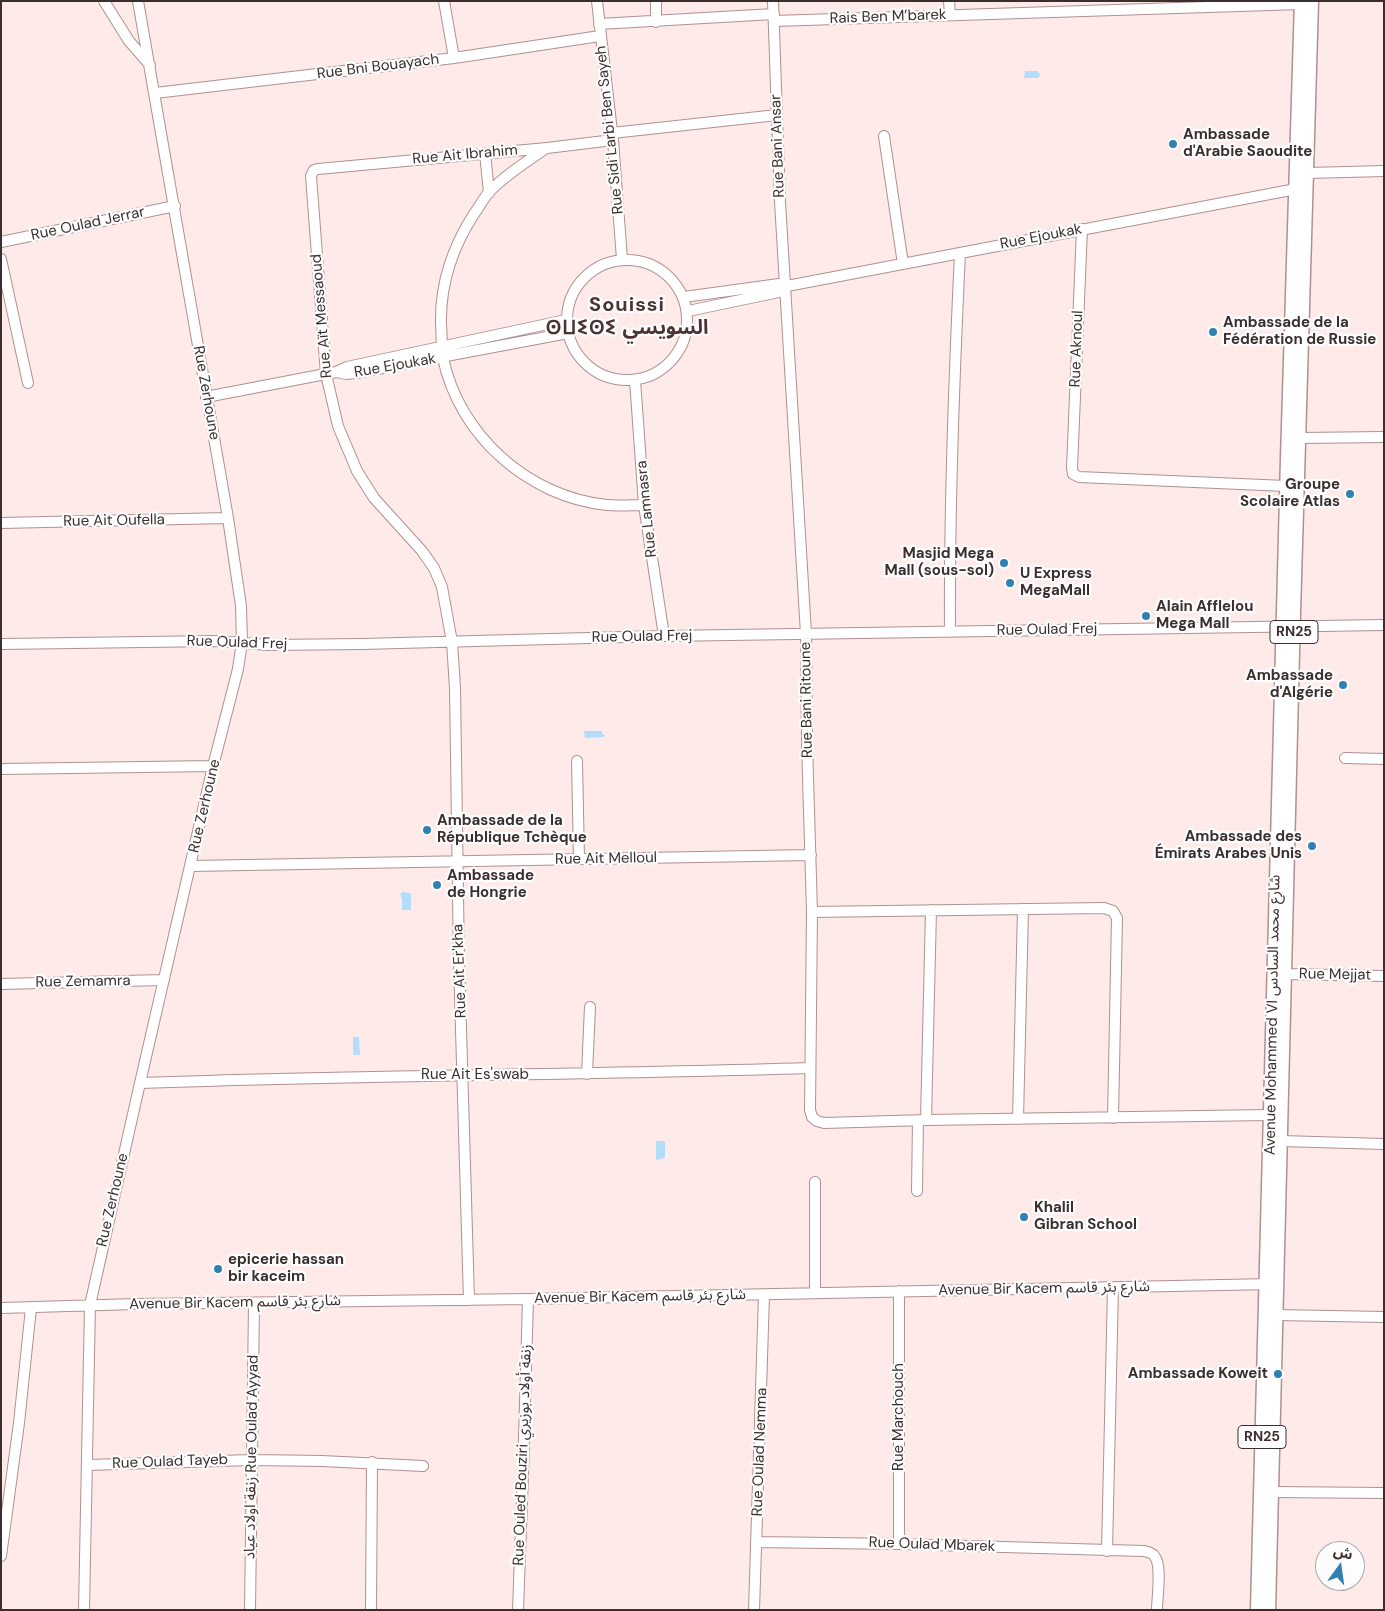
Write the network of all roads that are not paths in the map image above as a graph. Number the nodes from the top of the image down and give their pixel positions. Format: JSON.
{"nodes":[{"id":1,"x":104,"y":1,"type":"edge"},
{"id":2,"x":138,"y":1,"type":"edge"},
{"id":3,"x":444,"y":1,"type":"edge"},
{"id":4,"x":597,"y":1,"type":"edge"},
{"id":5,"x":656,"y":1,"type":"edge"},
{"id":6,"x":774,"y":1,"type":"edge"},
{"id":7,"x":949,"y":1,"type":"edge"},
{"id":8,"x":1308,"y":2,"type":"edge"},
{"id":9,"x":950,"y":15,"type":"junction"},
{"id":10,"x":774,"y":18,"type":"junction"},
{"id":11,"x":656,"y":22,"type":"junction"},
{"id":12,"x":599,"y":24,"type":"junction"},
{"id":13,"x":600,"y":36,"type":"junction"},
{"id":14,"x":454,"y":58,"type":"junction"},
{"id":15,"x":150,"y":65,"type":"junction"},
{"id":16,"x":155,"y":93,"type":"junction"},
{"id":17,"x":777,"y":115,"type":"junction"},
{"id":18,"x":612,"y":136,"type":"junction"},
{"id":19,"x":884,"y":136,"type":"dead end"},
{"id":20,"x":547,"y":148,"type":"junction"},
{"id":21,"x":486,"y":153,"type":"junction"},
{"id":22,"x":318,"y":169,"type":"joint"},
{"id":23,"x":1384,"y":171,"type":"edge"},
{"id":24,"x":1308,"y":173,"type":"junction"},
{"id":25,"x":1296,"y":189,"type":"junction"},
{"id":26,"x":488,"y":193,"type":"junction"},
{"id":27,"x":175,"y":206,"type":"junction"},
{"id":28,"x":1082,"y":229,"type":"junction"},
{"id":29,"x":1,"y":242,"type":"edge"},
{"id":30,"x":960,"y":253,"type":"junction"},
{"id":31,"x":1,"y":259,"type":"edge"},
{"id":32,"x":622,"y":259,"type":"junction"},
{"id":33,"x":903,"y":264,"type":"junction"},
{"id":34,"x":787,"y":288,"type":"junction"},
{"id":35,"x":684,"y":297,"type":"junction"},
{"id":36,"x":688,"y":311,"type":"junction"},
{"id":37,"x":566,"y":320,"type":"junction"},
{"id":38,"x":568,"y":333,"type":"junction"},
{"id":39,"x":442,"y":346,"type":"junction"},
{"id":40,"x":443,"y":358,"type":"junction"},
{"id":41,"x":331,"y":373,"type":"junction"},
{"id":42,"x":635,"y":380,"type":"junction"},
{"id":43,"x":28,"y":383,"type":"dead end"},
{"id":44,"x":206,"y":398,"type":"junction"},
{"id":45,"x":1384,"y":437,"type":"edge"},
{"id":46,"x":1300,"y":438,"type":"junction"},
{"id":47,"x":1286,"y":486,"type":"junction"},
{"id":48,"x":644,"y":504,"type":"junction"},
{"id":49,"x":228,"y":518,"type":"junction"},
{"id":50,"x":1,"y":523,"type":"edge"},
{"id":51,"x":1384,"y":625,"type":"edge"},
{"id":52,"x":1288,"y":626,"type":"junction"},
{"id":53,"x":950,"y":632,"type":"junction"},
{"id":54,"x":806,"y":634,"type":"junction"},
{"id":55,"x":664,"y":636,"type":"junction"},
{"id":56,"x":242,"y":642,"type":"junction"},
{"id":57,"x":452,"y":642,"type":"junction"},
{"id":58,"x":1,"y":644,"type":"edge"},
{"id":59,"x":1345,"y":758,"type":"dead end"},
{"id":60,"x":1384,"y":759,"type":"edge"},
{"id":61,"x":577,"y":761,"type":"dead end"},
{"id":62,"x":213,"y":766,"type":"junction"},
{"id":63,"x":1,"y":769,"type":"edge"},
{"id":64,"x":811,"y":855,"type":"junction"},
{"id":65,"x":579,"y":860,"type":"junction"},
{"id":66,"x":458,"y":862,"type":"junction"},
{"id":67,"x":191,"y":866,"type":"junction"},
{"id":68,"x":1023,"y":909,"type":"junction"},
{"id":69,"x":931,"y":910,"type":"junction"},
{"id":70,"x":812,"y":912,"type":"junction"},
{"id":71,"x":1285,"y":974,"type":"junction"},
{"id":72,"x":1384,"y":976,"type":"edge"},
{"id":73,"x":164,"y":980,"type":"junction"},
{"id":74,"x":1,"y":984,"type":"edge"},
{"id":75,"x":590,"y":1007,"type":"dead end"},
{"id":76,"x":810,"y":1068,"type":"junction"},
{"id":77,"x":587,"y":1074,"type":"junction"},
{"id":78,"x":464,"y":1076,"type":"junction"},
{"id":79,"x":140,"y":1082,"type":"junction"},
{"id":80,"x":1270,"y":1115,"type":"junction"},
{"id":81,"x":1113,"y":1118,"type":"junction"},
{"id":82,"x":922,"y":1120,"type":"junction"},
{"id":83,"x":1018,"y":1120,"type":"junction"},
{"id":84,"x":1281,"y":1141,"type":"junction"},
{"id":85,"x":1384,"y":1144,"type":"edge"},
{"id":86,"x":815,"y":1182,"type":"dead end"},
{"id":87,"x":917,"y":1191,"type":"dead end"},
{"id":88,"x":1272,"y":1284,"type":"junction"},
{"id":89,"x":1113,"y":1288,"type":"junction"},
{"id":90,"x":899,"y":1291,"type":"junction"},
{"id":91,"x":815,"y":1293,"type":"junction"},
{"id":92,"x":764,"y":1295,"type":"junction"},
{"id":93,"x":528,"y":1299,"type":"junction"},
{"id":94,"x":469,"y":1300,"type":"junction"},
{"id":95,"x":254,"y":1304,"type":"junction"},
{"id":96,"x":90,"y":1305,"type":"junction"},
{"id":97,"x":1,"y":1308,"type":"edge"},
{"id":98,"x":31,"y":1308,"type":"junction"},
{"id":99,"x":1277,"y":1315,"type":"junction"},
{"id":100,"x":1384,"y":1317,"type":"edge"},
{"id":101,"x":252,"y":1460,"type":"junction"},
{"id":102,"x":372,"y":1462,"type":"junction"},
{"id":103,"x":87,"y":1465,"type":"junction"},
{"id":104,"x":423,"y":1466,"type":"dead end"},
{"id":105,"x":6,"y":1479,"type":"edge"},
{"id":106,"x":1272,"y":1492,"type":"junction"},
{"id":107,"x":1384,"y":1492,"type":"edge"},
{"id":108,"x":757,"y":1542,"type":"junction"},
{"id":109,"x":899,"y":1544,"type":"junction"},
{"id":110,"x":1107,"y":1551,"type":"junction"},
{"id":111,"x":1,"y":1556,"type":"edge"},
{"id":112,"x":84,"y":1610,"type":"edge"},
{"id":113,"x":250,"y":1610,"type":"edge"},
{"id":114,"x":371,"y":1610,"type":"edge"},
{"id":115,"x":518,"y":1610,"type":"edge"},
{"id":116,"x":754,"y":1610,"type":"edge"},
{"id":117,"x":1157,"y":1610,"type":"edge"},
{"id":118,"x":1257,"y":1610,"type":"edge"},
{"id":119,"x":1269,"y":1610,"type":"edge"}],
"edges":[{"from":1,"to":15,"type":"street"},
{"from":2,"to":15,"type":"street","name":"Rue Zerhoune"},
{"from":3,"to":14,"type":"street"},
{"from":4,"to":12,"type":"street","name":"Rue Sidi Larbi Ben Sayeh"},
{"from":5,"to":11,"type":"street"},
{"from":6,"to":10,"type":"street","name":"Rue Bani Ansar"},
{"from":7,"to":9,"type":"street"},
{"from":8,"to":9,"type":"street","name":"Rais Ben M’barek"},
{"from":8,"to":24,"type":"main road","name":"Avenue Mohammed VI شارع محمد السادس","number":"RN25"},
{"from":8,"to":25,"type":"main road","name":"Avenue Mohammed VI شارع محمد السادس","number":"RN25"},
{"from":9,"to":10,"type":"street","name":"Rais Ben M’barek"},
{"from":10,"to":11,"type":"street"},
{"from":10,"to":17,"type":"street","name":"Rue Bani Ansar"},
{"from":11,"to":12,"type":"street"},
{"from":12,"to":13,"type":"street","name":"Rue Sidi Larbi Ben Sayeh"},
{"from":13,"to":14,"type":"street","name":"Rue Bni Bouayach"},
{"from":13,"to":18,"type":"street","name":"Rue Sidi Larbi Ben Sayeh"},
{"from":14,"to":16,"type":"street","name":"Rue Bni Bouayach"},
{"from":15,"to":16,"type":"street","name":"Rue Zerhoune"},
{"from":16,"to":27,"type":"street","name":"Rue Zerhoune"},
{"from":17,"to":18,"type":"street","name":"Rue Ait Ibrahim"},
{"from":17,"to":34,"type":"street","name":"Rue Bani Ansar"},
{"from":18,"to":20,"type":"street","name":"Rue Ait Ibrahim"},
{"from":18,"to":32,"type":"street","name":"Rue Sidi Larbi Ben Sayeh"},
{"from":19,"to":33,"type":"street"},
{"from":20,"to":21,"type":"street","name":"Rue Ait Ibrahim"},
{"from":20,"to":26,"type":"street"},
{"from":21,"to":22,"type":"street","name":"Rue Ait Ibrahim"},
{"from":21,"to":26,"type":"street"},
{"from":22,"to":41,"type":"street","name":"Rue Aït Messaoud"},
{"from":23,"to":24,"type":"street"},
{"from":24,"to":46,"type":"main road","name":"Avenue Mohammed VI شارع محمد السادس","number":"RN25"},
{"from":25,"to":28,"type":"street","name":"Rue Ejoukak"},
{"from":25,"to":47,"type":"main road","name":"Avenue Mohammed VI شارع محمد السادس","number":"RN25"},
{"from":26,"to":39,"type":"street"},
{"from":27,"to":29,"type":"street","name":"Rue Oulad Jerrar"},
{"from":27,"to":44,"type":"street","name":"Rue Zerhoune"},
{"from":28,"to":30,"type":"street","name":"Rue Ejoukak"},
{"from":28,"to":47,"type":"street","name":"Rue Aknoul"},
{"from":30,"to":33,"type":"street","name":"Rue Ejoukak"},
{"from":30,"to":53,"type":"street"},
{"from":31,"to":43,"type":"street"},
{"from":32,"to":35,"type":"street"},
{"from":32,"to":37,"type":"street"},
{"from":33,"to":34,"type":"street","name":"Rue Ejoukak"},
{"from":34,"to":35,"type":"street","name":"Rue Ejoukak"},
{"from":34,"to":36,"type":"street","name":"Rue Ejoukak"},
{"from":34,"to":54,"type":"street","name":"Rue Bani Ritoune"},
{"from":35,"to":36,"type":"street"},
{"from":36,"to":42,"type":"street"},
{"from":37,"to":38,"type":"street"},
{"from":37,"to":39,"type":"street","name":"Rue Ejoukak"},
{"from":38,"to":40,"type":"street","name":"Rue Ejoukak"},
{"from":38,"to":42,"type":"street"},
{"from":39,"to":40,"type":"street"},
{"from":39,"to":41,"type":"street","name":"Rue Ejoukak"},
{"from":40,"to":41,"type":"street","name":"Rue Ejoukak"},
{"from":40,"to":48,"type":"street"},
{"from":41,"to":44,"type":"street","name":"Rue Ejoukak"},
{"from":41,"to":57,"type":"street","name":"Rue Aït Messaoud"},
{"from":42,"to":48,"type":"street","name":"Rue Lamnasra"},
{"from":44,"to":49,"type":"street","name":"Rue Zerhoune"},
{"from":45,"to":46,"type":"street"},
{"from":46,"to":52,"type":"main road","name":"Avenue Mohammed VI شارع محمد السادس","number":"RN25"},
{"from":47,"to":52,"type":"main road","name":"Avenue Mohammed VI شارع محمد السادس","number":"RN25"},
{"from":48,"to":55,"type":"street","name":"Rue Lamnasra"},
{"from":49,"to":50,"type":"street","name":"Rue Ait Oufella"},
{"from":49,"to":56,"type":"street","name":"Rue Zerhoune"},
{"from":51,"to":52,"type":"street","name":"Rue Oulad Frej"},
{"from":52,"to":53,"type":"street","name":"Rue Oulad Frej"},
{"from":52,"to":71,"type":"main road","name":"Avenue Mohammed VI شارع محمد السادس","number":"RN25"},
{"from":52,"to":80,"type":"main road","name":"Avenue Mohammed VI شارع محمد السادس","number":"RN25"},
{"from":53,"to":54,"type":"street","name":"Rue Oulad Frej"},
{"from":54,"to":55,"type":"street","name":"Rue Oulad Frej"},
{"from":54,"to":64,"type":"street","name":"Rue Bani Ritoune"},
{"from":55,"to":57,"type":"street","name":"Rue Oulad Frej"},
{"from":56,"to":57,"type":"street","name":"Rue Oulad Frej"},
{"from":56,"to":58,"type":"street","name":"Rue Oulad Frej"},
{"from":56,"to":62,"type":"street","name":"Rue Zerhoune"},
{"from":57,"to":66,"type":"street","name":"Rue Ait Er'kha"},
{"from":59,"to":60,"type":"street"},
{"from":61,"to":65,"type":"street"},
{"from":62,"to":63,"type":"street"},
{"from":62,"to":67,"type":"street","name":"Rue Zerhoune"},
{"from":64,"to":65,"type":"street","name":"Rue Ait Melloul"},
{"from":64,"to":70,"type":"street","name":"Rue Bani Ritoune"},
{"from":65,"to":66,"type":"street","name":"Rue Ait Melloul"},
{"from":66,"to":67,"type":"street","name":"Rue Ait Melloul"},
{"from":66,"to":78,"type":"street","name":"Rue Ait Er'kha"},
{"from":67,"to":73,"type":"street","name":"Rue Zerhoune"},
{"from":68,"to":69,"type":"street"},
{"from":68,"to":81,"type":"street"},
{"from":68,"to":83,"type":"street"},
{"from":69,"to":70,"type":"street"},
{"from":69,"to":82,"type":"street"},
{"from":70,"to":76,"type":"street","name":"Rue Bani Ritoune"},
{"from":71,"to":72,"type":"street","name":"Rue Mejjat"},
{"from":71,"to":84,"type":"main road","name":"Avenue Mohammed VI شارع محمد السادس","number":"RN25"},
{"from":73,"to":74,"type":"street","name":"Rue Zemamra"},
{"from":73,"to":79,"type":"street","name":"Rue Zerhoune"},
{"from":75,"to":77,"type":"street"},
{"from":76,"to":77,"type":"street","name":"Rue Ait Es'swab"},
{"from":76,"to":82,"type":"street","name":"Rue Bani Ritoune"},
{"from":77,"to":78,"type":"street","name":"Rue Ait Es'swab"},
{"from":78,"to":79,"type":"street","name":"Rue Ait Es'swab"},
{"from":78,"to":94,"type":"street","name":"Rue Ait Er'kha"},
{"from":79,"to":96,"type":"street","name":"Rue Zerhoune"},
{"from":80,"to":81,"type":"street"},
{"from":80,"to":88,"type":"main road","name":"Avenue Mohammed VI شارع محمد السادس","number":"RN25"},
{"from":81,"to":83,"type":"street"},
{"from":82,"to":83,"type":"street"},
{"from":82,"to":87,"type":"street"},
{"from":84,"to":85,"type":"street"},
{"from":84,"to":88,"type":"main road","name":"Avenue Mohammed VI شارع محمد السادس","number":"RN25"},
{"from":86,"to":91,"type":"street"},
{"from":88,"to":89,"type":"street","name":"Avenue Bir Kacem شارع بئر قاسم"},
{"from":88,"to":99,"type":"main road","name":"Avenue Mohammed VI شارع محمد السادس","number":"RN25"},
{"from":88,"to":118,"type":"main road","name":"Avenue Mohammed VI شارع محمد السادس","number":"RN25"},
{"from":89,"to":90,"type":"street","name":"Avenue Bir Kacem شارع بئر قاسم"},
{"from":89,"to":110,"type":"street"},
{"from":90,"to":91,"type":"street","name":"Avenue Bir Kacem شارع بئر قاسم"},
{"from":90,"to":109,"type":"street","name":"Rue Marchouch"},
{"from":91,"to":92,"type":"street","name":"Avenue Bir Kacem شارع بئر قاسم"},
{"from":92,"to":93,"type":"street","name":"Avenue Bir Kacem شارع بئر قاسم"},
{"from":92,"to":108,"type":"street","name":"Rue Oulad Nemma"},
{"from":93,"to":94,"type":"street","name":"Avenue Bir Kacem شارع بئر قاسم"},
{"from":93,"to":115,"type":"street","name":"Rue Ouled Bouziri زنقة أولاد بوزيري"},
{"from":94,"to":95,"type":"street","name":"Avenue Bir Kacem شارع بئر قاسم"},
{"from":95,"to":96,"type":"street","name":"Avenue Bir Kacem شارع بئر قاسم"},
{"from":95,"to":101,"type":"street","name":"زنقة اولاد عياد Rue Oulad Ayyad"},
{"from":96,"to":98,"type":"street","name":"Avenue Bir Kacem شارع بئر قاسم"},
{"from":96,"to":103,"type":"street","name":"Rue Zerhoune"},
{"from":97,"to":98,"type":"street","name":"Avenue Bir Kacem شارع بئر قاسم"},
{"from":98,"to":105,"type":"street"},
{"from":99,"to":100,"type":"street"},
{"from":99,"to":106,"type":"main road","name":"Avenue Mohammed VI شارع محمد السادس","number":"RN25"},
{"from":101,"to":102,"type":"street","name":"Rue Oulad Tayeb"},
{"from":101,"to":103,"type":"street","name":"Rue Oulad Tayeb"},
{"from":101,"to":113,"type":"street","name":"زنقة اولاد عياد Rue Oulad Ayyad"},
{"from":102,"to":104,"type":"street","name":"Rue Oulad Tayeb"},
{"from":102,"to":114,"type":"street"},
{"from":103,"to":112,"type":"street","name":"Rue Zerhoune"},
{"from":105,"to":111,"type":"street"},
{"from":106,"to":107,"type":"street"},
{"from":106,"to":119,"type":"main road","name":"Avenue Mohammed VI شارع محمد السادس","number":"RN25"},
{"from":108,"to":109,"type":"street","name":"Rue Oulad Mbarek"},
{"from":108,"to":116,"type":"street","name":"Rue Oulad Nemma"},
{"from":109,"to":110,"type":"street","name":"Rue Oulad Mbarek"},
{"from":110,"to":117,"type":"street","name":"Rue Oulad Mbarek"}]}
